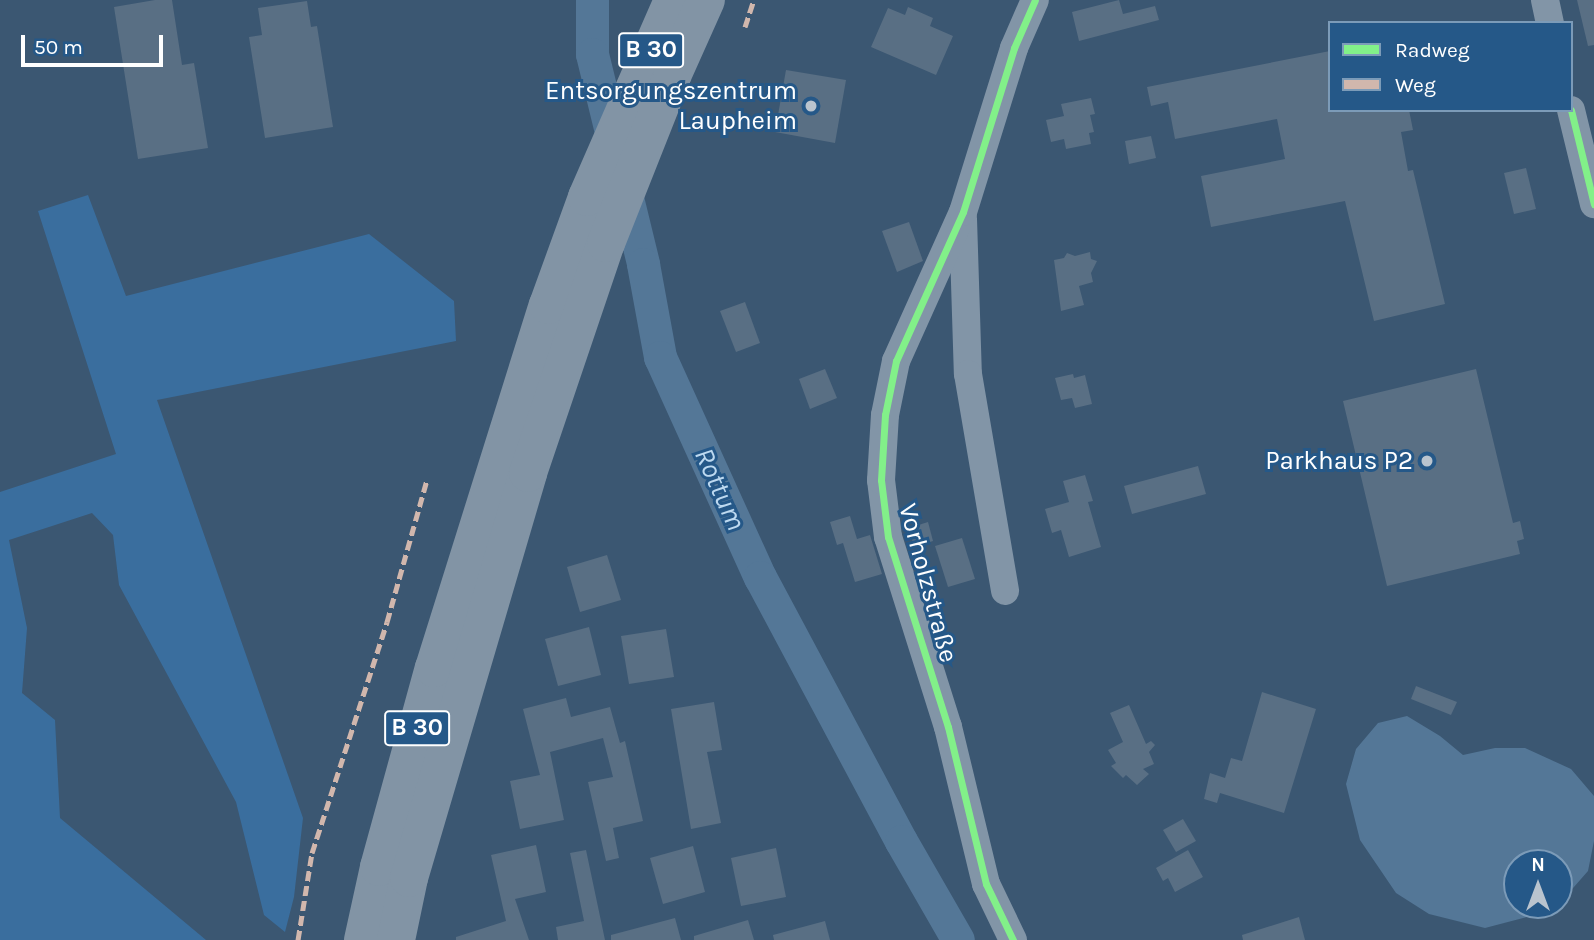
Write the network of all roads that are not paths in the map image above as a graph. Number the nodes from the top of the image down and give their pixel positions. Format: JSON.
{"nodes":[{"id":1,"x":673,"y":0,"type":"edge"},
{"id":2,"x":706,"y":0,"type":"edge"},
{"id":3,"x":1035,"y":0,"type":"edge"},
{"id":4,"x":1545,"y":0,"type":"edge"},
{"id":5,"x":1550,"y":21,"type":"edge"},
{"id":6,"x":1571,"y":112,"type":"edge"},
{"id":7,"x":1594,"y":204,"type":"edge"},
{"id":8,"x":963,"y":212,"type":"junction"},
{"id":9,"x":512,"y":469,"type":"junction"},
{"id":10,"x":495,"y":522,"type":"junction"},
{"id":11,"x":1005,"y":591,"type":"dead end"},
{"id":12,"x":363,"y":940,"type":"edge"},
{"id":13,"x":396,"y":940,"type":"edge"},
{"id":14,"x":1013,"y":940,"type":"edge"}],
"edges":[{"from":1,"to":9,"type":"highway","number":"B 30"},
{"from":2,"to":9,"type":"highway","number":"B 30"},
{"from":3,"to":8,"type":"street","name":"Vorholzstraße"},
{"from":4,"to":5,"type":"street"},
{"from":6,"to":7,"type":"street"},
{"from":8,"to":11,"type":"street","name":"Vorholzstraße"},
{"from":8,"to":14,"type":"street","name":"Vorholzstraße"},
{"from":9,"to":10,"type":"highway","number":"B 30"},
{"from":10,"to":12,"type":"highway","number":"B 30"},
{"from":10,"to":13,"type":"highway","number":"B 30"}]}
